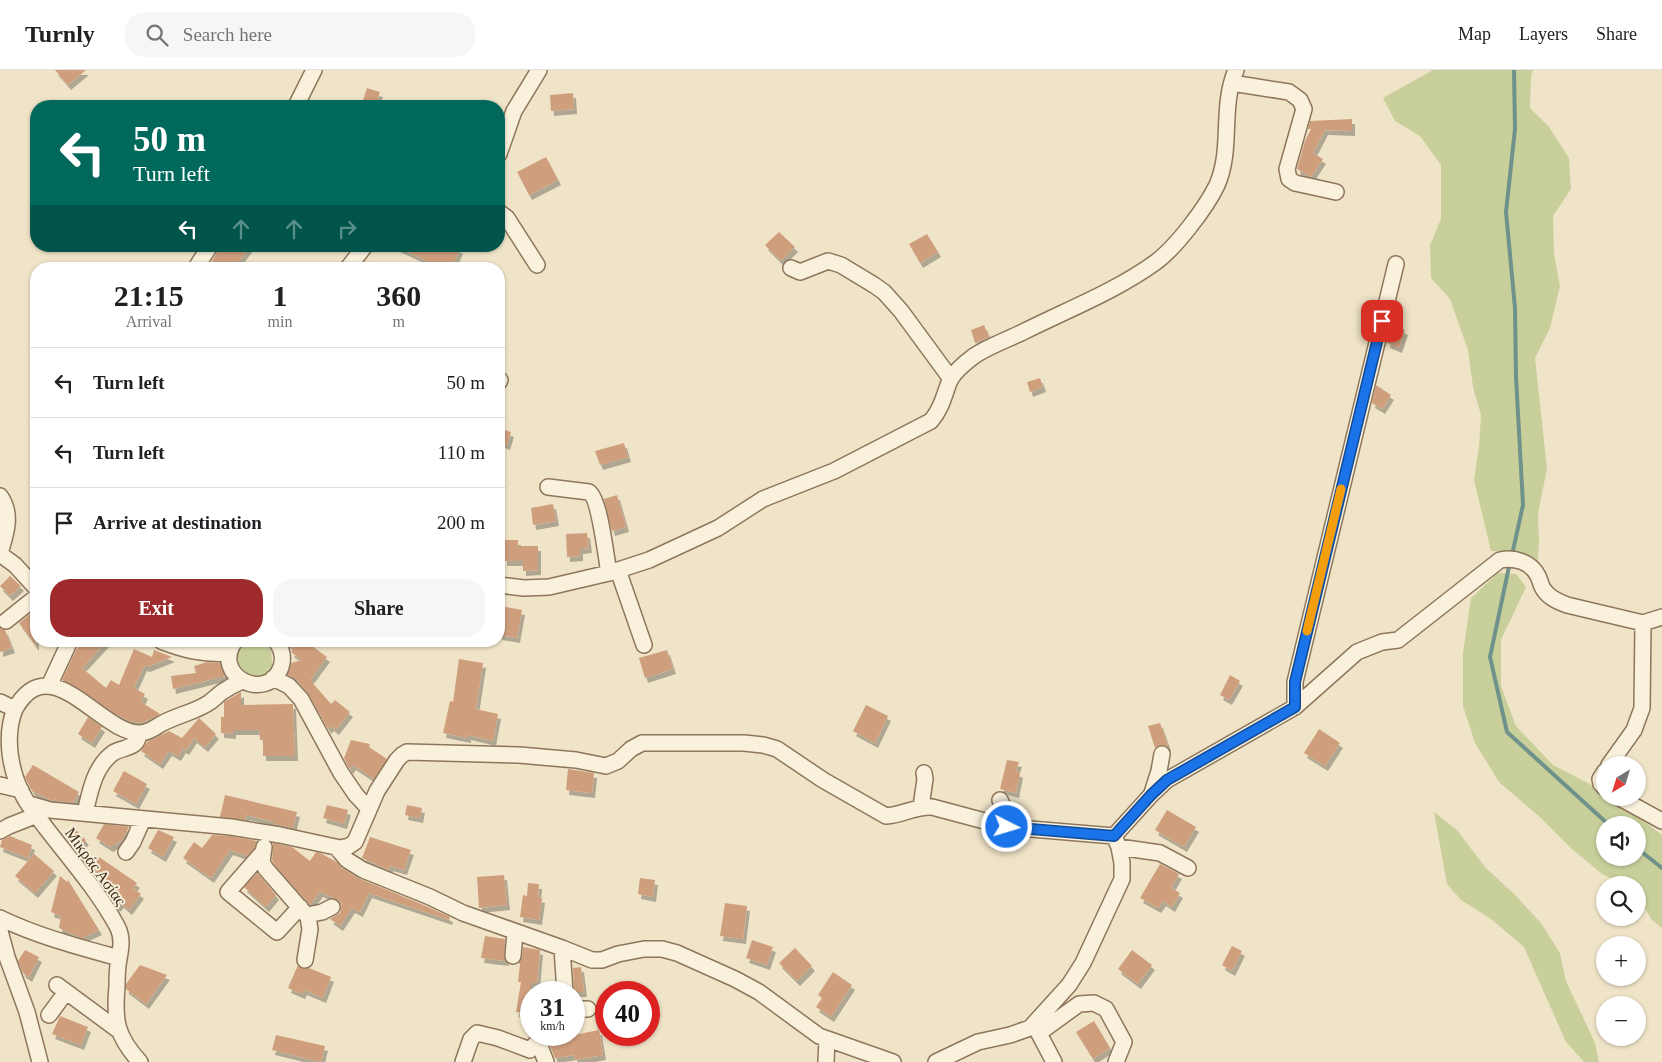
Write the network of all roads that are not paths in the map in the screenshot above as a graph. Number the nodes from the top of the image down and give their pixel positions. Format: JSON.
{"nodes":[{"id":1,"x":314,"y":70,"type":"edge"},
{"id":2,"x":539,"y":70,"type":"edge"},
{"id":3,"x":1234,"y":77,"type":"edge"},
{"id":4,"x":299,"y":100,"type":"edge"},
{"id":5,"x":505,"y":137,"type":"edge"},
{"id":6,"x":1336,"y":192,"type":"dead end"},
{"id":7,"x":505,"y":216,"type":"edge"},
{"id":8,"x":360,"y":252,"type":"edge"},
{"id":9,"x":352,"y":262,"type":"edge"},
{"id":10,"x":1396,"y":264,"type":"dead end"},
{"id":11,"x":538,"y":265,"type":"dead end"},
{"id":12,"x":791,"y":268,"type":"dead end"},
{"id":13,"x":951,"y":378,"type":"junction"},
{"id":14,"x":548,"y":487,"type":"dead end"},
{"id":15,"x":0,"y":496,"type":"edge"},
{"id":16,"x":0,"y":553,"type":"edge"},
{"id":17,"x":614,"y":571,"type":"junction"},
{"id":18,"x":30,"y":581,"type":"edge"},
{"id":19,"x":505,"y":586,"type":"edge"},
{"id":20,"x":30,"y":602,"type":"edge"},
{"id":21,"x":1662,"y":617,"type":"edge"},
{"id":22,"x":6,"y":621,"type":"dead end"},
{"id":23,"x":1643,"y":623,"type":"junction"},
{"id":24,"x":644,"y":645,"type":"dead end"},
{"id":25,"x":67,"y":647,"type":"edge"},
{"id":26,"x":183,"y":647,"type":"edge"},
{"id":27,"x":232,"y":647,"type":"edge"},
{"id":28,"x":280,"y":647,"type":"edge"},
{"id":29,"x":273,"y":678,"type":"junction"},
{"id":30,"x":242,"y":681,"type":"junction"},
{"id":31,"x":49,"y":686,"type":"junction"},
{"id":32,"x":0,"y":702,"type":"edge"},
{"id":33,"x":1295,"y":707,"type":"junction"},
{"id":34,"x":15,"y":709,"type":"junction"},
{"id":35,"x":138,"y":733,"type":"junction"},
{"id":36,"x":1162,"y":754,"type":"dead end"},
{"id":37,"x":1615,"y":756,"type":"edge"},
{"id":38,"x":924,"y":773,"type":"dead end"},
{"id":39,"x":0,"y":785,"type":"edge"},
{"id":40,"x":21,"y":790,"type":"junction"},
{"id":41,"x":1151,"y":795,"type":"junction"},
{"id":42,"x":1000,"y":800,"type":"dead end"},
{"id":43,"x":1635,"y":806,"type":"edge"},
{"id":44,"x":921,"y":807,"type":"junction"},
{"id":45,"x":369,"y":809,"type":"junction"},
{"id":46,"x":33,"y":810,"type":"junction"},
{"id":47,"x":85,"y":813,"type":"junction"},
{"id":48,"x":143,"y":819,"type":"junction"},
{"id":49,"x":1662,"y":821,"type":"edge"},
{"id":50,"x":1007,"y":827,"type":"junction"},
{"id":51,"x":0,"y":831,"type":"edge"},
{"id":52,"x":268,"y":832,"type":"junction"},
{"id":53,"x":1117,"y":842,"type":"junction"},
{"id":54,"x":337,"y":848,"type":"junction"},
{"id":55,"x":126,"y":852,"type":"dead end"},
{"id":56,"x":262,"y":852,"type":"junction"},
{"id":57,"x":1188,"y":868,"type":"dead end"},
{"id":58,"x":332,"y":907,"type":"dead end"},
{"id":59,"x":303,"y":911,"type":"junction"},
{"id":60,"x":0,"y":918,"type":"edge"},
{"id":61,"x":0,"y":931,"type":"edge"},
{"id":62,"x":515,"y":932,"type":"junction"},
{"id":63,"x":562,"y":948,"type":"junction"},
{"id":64,"x":513,"y":956,"type":"dead end"},
{"id":65,"x":119,"y":958,"type":"junction"},
{"id":66,"x":304,"y":960,"type":"dead end"},
{"id":67,"x":564,"y":981,"type":"edge"},
{"id":68,"x":49,"y":1015,"type":"dead end"},
{"id":69,"x":1037,"y":1028,"type":"junction"},
{"id":70,"x":118,"y":1030,"type":"junction"},
{"id":71,"x":826,"y":1039,"type":"junction"},
{"id":72,"x":533,"y":1046,"type":"edge"},
{"id":73,"x":541,"y":1046,"type":"edge"},
{"id":74,"x":40,"y":1062,"type":"edge"},
{"id":75,"x":140,"y":1062,"type":"edge"},
{"id":76,"x":463,"y":1062,"type":"edge"},
{"id":77,"x":546,"y":1062,"type":"edge"},
{"id":78,"x":826,"y":1062,"type":"edge"},
{"id":79,"x":893,"y":1062,"type":"edge"},
{"id":80,"x":936,"y":1062,"type":"edge"},
{"id":81,"x":1054,"y":1062,"type":"edge"},
{"id":82,"x":1116,"y":1062,"type":"edge"}],
"edges":[{"from":1,"to":4,"type":"street"},
{"from":2,"to":5,"type":"street"},
{"from":3,"to":6,"type":"street"},
{"from":3,"to":13,"type":"street"},
{"from":7,"to":11,"type":"street"},
{"from":8,"to":9,"type":"street"},
{"from":10,"to":33,"type":"street"},
{"from":12,"to":13,"type":"street"},
{"from":13,"to":17,"type":"street"},
{"from":14,"to":17,"type":"street"},
{"from":15,"to":16,"type":"street"},
{"from":16,"to":18,"type":"street"},
{"from":17,"to":19,"type":"street"},
{"from":17,"to":24,"type":"street"},
{"from":20,"to":22,"type":"street"},
{"from":21,"to":23,"type":"street"},
{"from":23,"to":33,"type":"street"},
{"from":23,"to":37,"type":"street"},
{"from":25,"to":31,"type":"street"},
{"from":26,"to":27,"type":"street"},
{"from":27,"to":30,"type":"street"},
{"from":28,"to":29,"type":"street"},
{"from":29,"to":30,"type":"street"},
{"from":29,"to":45,"type":"street"},
{"from":30,"to":35,"type":"street"},
{"from":31,"to":34,"type":"street"},
{"from":31,"to":35,"type":"street"},
{"from":32,"to":34,"type":"street"},
{"from":33,"to":41,"type":"street"},
{"from":34,"to":40,"type":"street","name":"Μικράς Ασίας"},
{"from":35,"to":47,"type":"street"},
{"from":36,"to":41,"type":"street"},
{"from":38,"to":44,"type":"street"},
{"from":39,"to":40,"type":"street"},
{"from":40,"to":46,"type":"street","name":"Μικράς Ασίας"},
{"from":41,"to":53,"type":"street"},
{"from":42,"to":50,"type":"street"},
{"from":43,"to":49,"type":"street"},
{"from":44,"to":45,"type":"street"},
{"from":44,"to":50,"type":"street"},
{"from":45,"to":54,"type":"street"},
{"from":46,"to":47,"type":"street"},
{"from":46,"to":51,"type":"street"},
{"from":46,"to":65,"type":"street","name":"Μικράς Ασίας"},
{"from":47,"to":48,"type":"street"},
{"from":48,"to":52,"type":"street"},
{"from":48,"to":55,"type":"street"},
{"from":50,"to":53,"type":"street"},
{"from":52,"to":54,"type":"street"},
{"from":52,"to":56,"type":"street"},
{"from":53,"to":57,"type":"street"},
{"from":53,"to":69,"type":"street"},
{"from":54,"to":62,"type":"street"},
{"from":56,"to":59,"type":"street"},
{"from":56,"to":59,"type":"street"},
{"from":58,"to":59,"type":"street"},
{"from":59,"to":66,"type":"street"},
{"from":60,"to":65,"type":"street"},
{"from":61,"to":74,"type":"street"},
{"from":62,"to":63,"type":"street"},
{"from":62,"to":64,"type":"street"},
{"from":63,"to":67,"type":"street"},
{"from":63,"to":71,"type":"street"},
{"from":65,"to":70,"type":"street","name":"Μικράς Ασίας"},
{"from":68,"to":70,"type":"street"},
{"from":69,"to":80,"type":"street"},
{"from":69,"to":81,"type":"street"},
{"from":69,"to":82,"type":"street"},
{"from":70,"to":75,"type":"street","name":"Μικράς Ασίας"},
{"from":71,"to":78,"type":"street"},
{"from":71,"to":79,"type":"street"},
{"from":72,"to":76,"type":"street"},
{"from":73,"to":77,"type":"street"}]}
